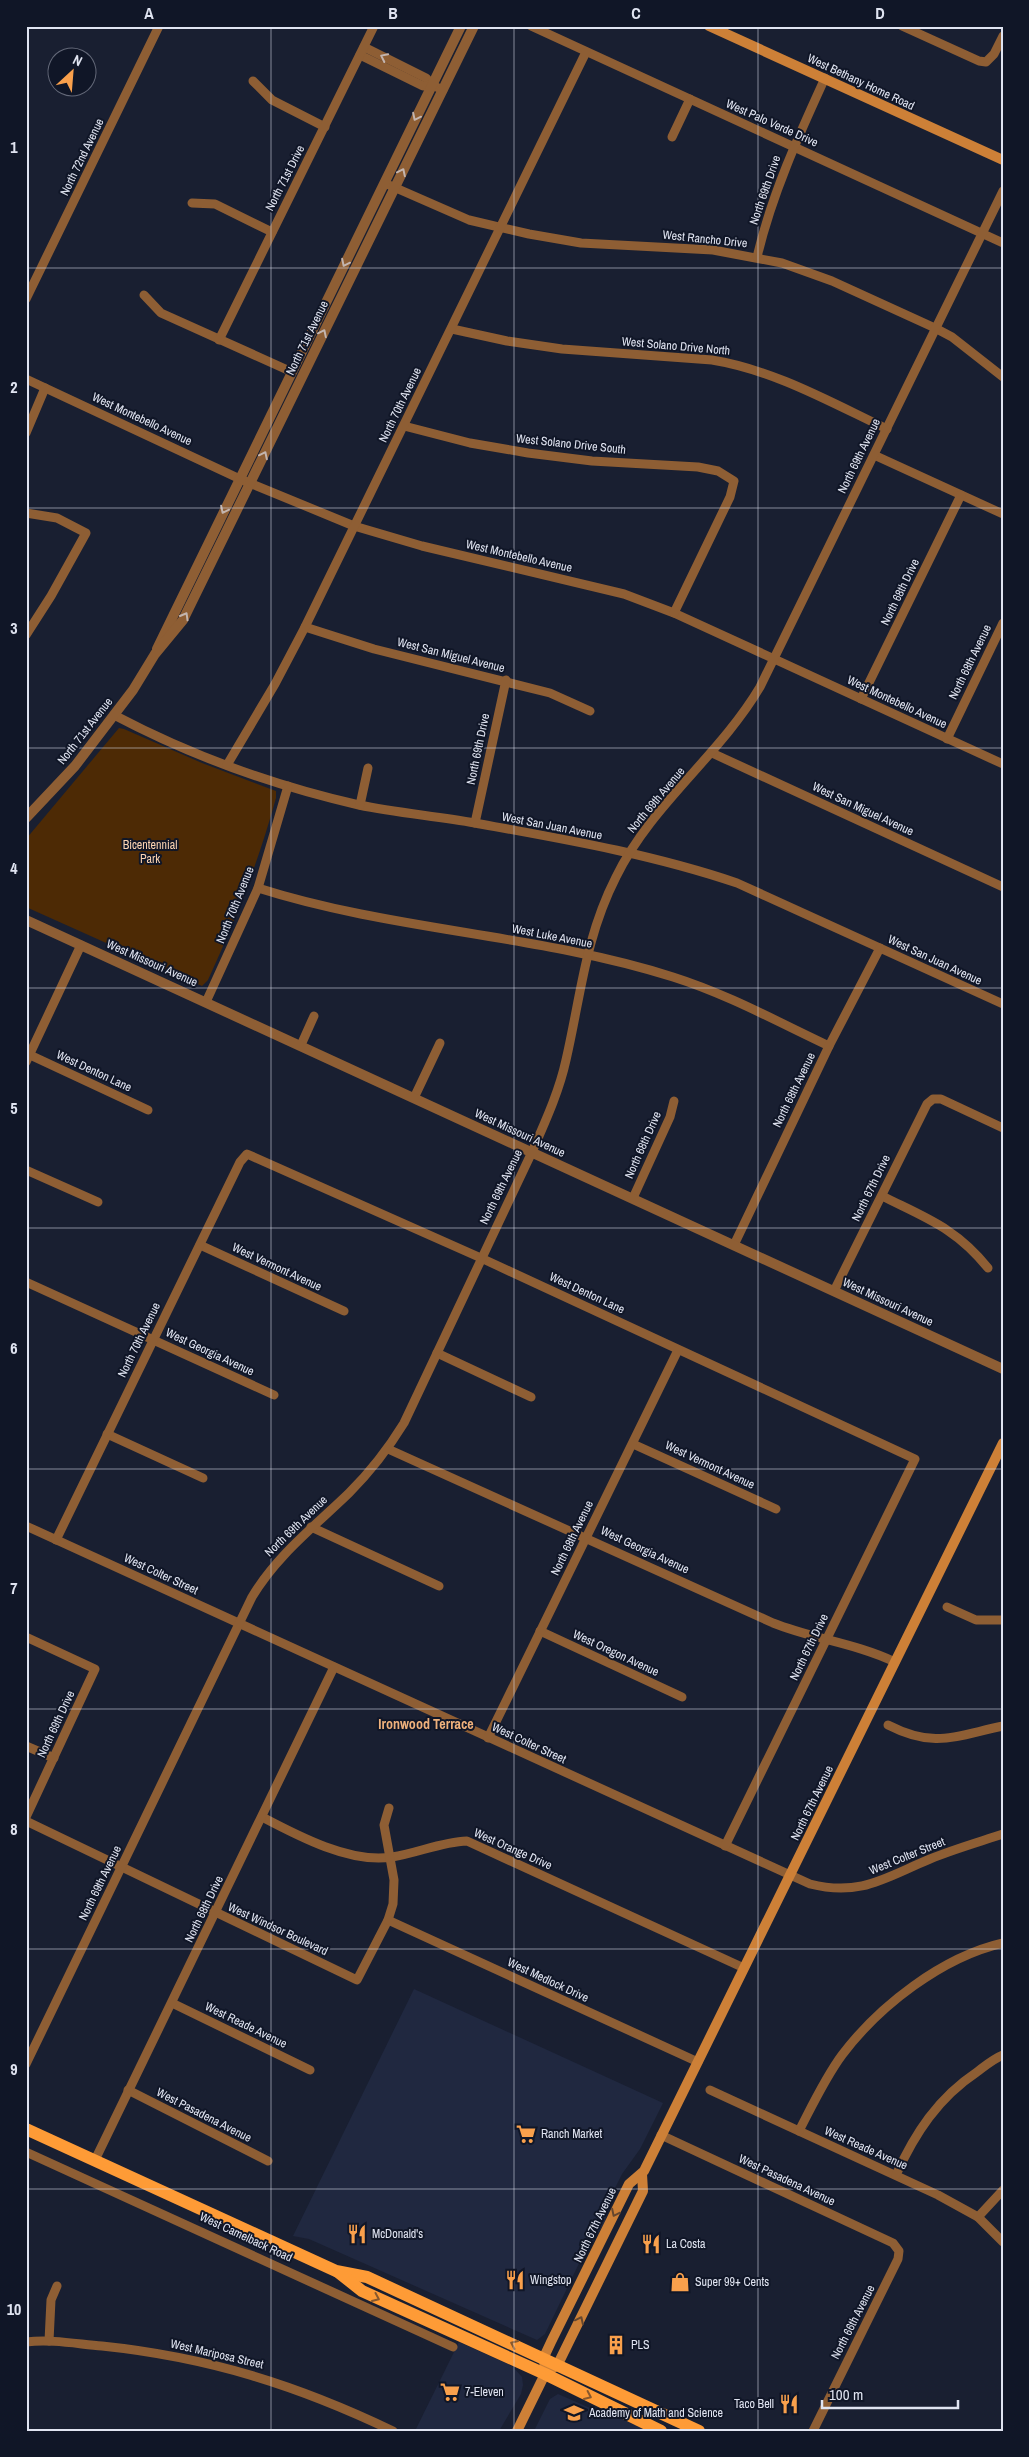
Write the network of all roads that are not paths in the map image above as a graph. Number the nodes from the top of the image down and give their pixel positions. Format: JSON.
{"nodes":[{"id":1,"x":159,"y":26,"type":"edge"},
{"id":2,"x":374,"y":26,"type":"edge"},
{"id":3,"x":461,"y":26,"type":"edge"},
{"id":4,"x":474,"y":26,"type":"edge"},
{"id":5,"x":531,"y":26,"type":"edge"},
{"id":6,"x":709,"y":26,"type":"edge"},
{"id":7,"x":902,"y":26,"type":"edge"},
{"id":8,"x":1003,"y":36,"type":"edge"},
{"id":9,"x":362,"y":51,"type":"junction"},
{"id":10,"x":586,"y":52,"type":"junction"},
{"id":11,"x":825,"y":78,"type":"junction"},
{"id":12,"x":253,"y":81,"type":"dead end"},
{"id":13,"x":432,"y":85,"type":"junction"},
{"id":14,"x":443,"y":90,"type":"junction"},
{"id":15,"x":690,"y":99,"type":"junction"},
{"id":16,"x":325,"y":127,"type":"junction"},
{"id":17,"x":672,"y":137,"type":"dead end"},
{"id":18,"x":794,"y":146,"type":"junction"},
{"id":19,"x":1003,"y":160,"type":"edge"},
{"id":20,"x":389,"y":185,"type":"junction"},
{"id":21,"x":1003,"y":191,"type":"edge"},
{"id":22,"x":192,"y":203,"type":"dead end"},
{"id":23,"x":500,"y":228,"type":"junction"},
{"id":24,"x":272,"y":232,"type":"junction"},
{"id":25,"x":983,"y":232,"type":"junction"},
{"id":26,"x":1003,"y":243,"type":"edge"},
{"id":27,"x":757,"y":257,"type":"junction"},
{"id":28,"x":144,"y":296,"type":"dead end"},
{"id":29,"x":26,"y":299,"type":"edge"},
{"id":30,"x":934,"y":328,"type":"junction"},
{"id":31,"x":452,"y":329,"type":"junction"},
{"id":32,"x":219,"y":340,"type":"junction"},
{"id":33,"x":292,"y":372,"type":"junction"},
{"id":34,"x":302,"y":377,"type":"junction"},
{"id":35,"x":1003,"y":377,"type":"edge"},
{"id":36,"x":26,"y":379,"type":"edge"},
{"id":37,"x":45,"y":388,"type":"junction"},
{"id":38,"x":404,"y":426,"type":"junction"},
{"id":39,"x":887,"y":429,"type":"junction"},
{"id":40,"x":26,"y":433,"type":"edge"},
{"id":41,"x":874,"y":456,"type":"junction"},
{"id":42,"x":240,"y":479,"type":"junction"},
{"id":43,"x":250,"y":483,"type":"junction"},
{"id":44,"x":961,"y":495,"type":"junction"},
{"id":45,"x":26,"y":513,"type":"edge"},
{"id":46,"x":1003,"y":514,"type":"edge"},
{"id":47,"x":354,"y":526,"type":"junction"},
{"id":48,"x":674,"y":613,"type":"junction"},
{"id":49,"x":1003,"y":623,"type":"edge"},
{"id":50,"x":305,"y":627,"type":"junction"},
{"id":51,"x":26,"y":634,"type":"edge"},
{"id":52,"x":155,"y":654,"type":"junction"},
{"id":53,"x":774,"y":660,"type":"junction"},
{"id":54,"x":506,"y":680,"type":"junction"},
{"id":55,"x":861,"y":700,"type":"junction"},
{"id":56,"x":590,"y":711,"type":"dead end"},
{"id":57,"x":114,"y":715,"type":"junction"},
{"id":58,"x":947,"y":739,"type":"junction"},
{"id":59,"x":712,"y":753,"type":"junction"},
{"id":60,"x":1003,"y":764,"type":"edge"},
{"id":61,"x":227,"y":765,"type":"junction"},
{"id":62,"x":368,"y":768,"type":"dead end"},
{"id":63,"x":288,"y":786,"type":"junction"},
{"id":64,"x":360,"y":805,"type":"junction"},
{"id":65,"x":26,"y":818,"type":"edge"},
{"id":66,"x":475,"y":823,"type":"junction"},
{"id":67,"x":629,"y":854,"type":"junction"},
{"id":68,"x":1003,"y":887,"type":"edge"},
{"id":69,"x":258,"y":888,"type":"junction"},
{"id":70,"x":26,"y":920,"type":"edge"},
{"id":71,"x":81,"y":945,"type":"junction"},
{"id":72,"x":880,"y":948,"type":"junction"},
{"id":73,"x":586,"y":955,"type":"junction"},
{"id":74,"x":206,"y":1002,"type":"junction"},
{"id":75,"x":1003,"y":1004,"type":"edge"},
{"id":76,"x":314,"y":1016,"type":"dead end"},
{"id":77,"x":440,"y":1043,"type":"dead end"},
{"id":78,"x":301,"y":1046,"type":"junction"},
{"id":79,"x":830,"y":1046,"type":"junction"},
{"id":80,"x":28,"y":1058,"type":"edge"},
{"id":81,"x":414,"y":1098,"type":"junction"},
{"id":82,"x":674,"y":1101,"type":"dead end"},
{"id":83,"x":148,"y":1110,"type":"dead end"},
{"id":84,"x":1003,"y":1128,"type":"edge"},
{"id":85,"x":532,"y":1152,"type":"junction"},
{"id":86,"x":247,"y":1154,"type":"joint"},
{"id":87,"x":26,"y":1170,"type":"edge"},
{"id":88,"x":882,"y":1196,"type":"junction"},
{"id":89,"x":633,"y":1198,"type":"junction"},
{"id":90,"x":98,"y":1202,"type":"dead end"},
{"id":91,"x":200,"y":1245,"type":"junction"},
{"id":92,"x":734,"y":1245,"type":"junction"},
{"id":93,"x":481,"y":1258,"type":"junction"},
{"id":94,"x":988,"y":1268,"type":"dead end"},
{"id":95,"x":26,"y":1282,"type":"edge"},
{"id":96,"x":834,"y":1291,"type":"junction"},
{"id":97,"x":344,"y":1311,"type":"dead end"},
{"id":98,"x":152,"y":1339,"type":"junction"},
{"id":99,"x":678,"y":1350,"type":"junction"},
{"id":100,"x":437,"y":1353,"type":"junction"},
{"id":101,"x":1003,"y":1368,"type":"edge"},
{"id":102,"x":274,"y":1395,"type":"dead end"},
{"id":103,"x":532,"y":1397,"type":"dead end"},
{"id":104,"x":107,"y":1434,"type":"junction"},
{"id":105,"x":1003,"y":1443,"type":"edge"},
{"id":106,"x":633,"y":1444,"type":"junction"},
{"id":107,"x":388,"y":1449,"type":"junction"},
{"id":108,"x":915,"y":1459,"type":"joint"},
{"id":109,"x":203,"y":1478,"type":"dead end"},
{"id":110,"x":776,"y":1509,"type":"dead end"},
{"id":111,"x":26,"y":1526,"type":"edge"},
{"id":112,"x":311,"y":1527,"type":"junction"},
{"id":113,"x":587,"y":1538,"type":"junction"},
{"id":114,"x":56,"y":1540,"type":"junction"},
{"id":115,"x":439,"y":1586,"type":"dead end"},
{"id":116,"x":947,"y":1607,"type":"dead end"},
{"id":117,"x":1003,"y":1620,"type":"edge"},
{"id":118,"x":239,"y":1624,"type":"junction"},
{"id":119,"x":540,"y":1631,"type":"junction"},
{"id":120,"x":26,"y":1638,"type":"edge"},
{"id":121,"x":826,"y":1639,"type":"junction"},
{"id":122,"x":895,"y":1662,"type":"junction"},
{"id":123,"x":334,"y":1667,"type":"junction"},
{"id":124,"x":682,"y":1697,"type":"dead end"},
{"id":125,"x":888,"y":1725,"type":"dead end"},
{"id":126,"x":1003,"y":1726,"type":"edge"},
{"id":127,"x":488,"y":1738,"type":"junction"},
{"id":128,"x":26,"y":1746,"type":"edge"},
{"id":129,"x":54,"y":1758,"type":"junction"},
{"id":130,"x":389,"y":1808,"type":"dead end"},
{"id":131,"x":26,"y":1817,"type":"edge"},
{"id":132,"x":262,"y":1817,"type":"junction"},
{"id":133,"x":26,"y":1821,"type":"edge"},
{"id":134,"x":1003,"y":1834,"type":"edge"},
{"id":135,"x":725,"y":1846,"type":"junction"},
{"id":136,"x":391,"y":1858,"type":"junction"},
{"id":137,"x":121,"y":1868,"type":"junction"},
{"id":138,"x":790,"y":1875,"type":"junction"},
{"id":139,"x":216,"y":1913,"type":"junction"},
{"id":140,"x":388,"y":1920,"type":"junction"},
{"id":141,"x":1003,"y":1943,"type":"edge"},
{"id":142,"x":744,"y":1968,"type":"junction"},
{"id":143,"x":172,"y":2003,"type":"junction"},
{"id":144,"x":29,"y":2052,"type":"edge"},
{"id":145,"x":1003,"y":2055,"type":"edge"},
{"id":146,"x":698,"y":2062,"type":"junction"},
{"id":147,"x":26,"y":2064,"type":"edge"},
{"id":148,"x":310,"y":2070,"type":"dead end"},
{"id":149,"x":128,"y":2090,"type":"junction"},
{"id":150,"x":710,"y":2090,"type":"dead end"},
{"id":151,"x":26,"y":2129,"type":"edge"},
{"id":152,"x":799,"y":2131,"type":"junction"},
{"id":153,"x":661,"y":2136,"type":"junction"},
{"id":154,"x":26,"y":2152,"type":"edge"},
{"id":155,"x":95,"y":2160,"type":"junction"},
{"id":156,"x":268,"y":2161,"type":"dead end"},
{"id":157,"x":642,"y":2174,"type":"junction"},
{"id":158,"x":896,"y":2174,"type":"junction"},
{"id":159,"x":1003,"y":2190,"type":"edge"},
{"id":160,"x":978,"y":2217,"type":"junction"},
{"id":161,"x":1003,"y":2242,"type":"edge"},
{"id":162,"x":900,"y":2251,"type":"joint"},
{"id":163,"x":336,"y":2270,"type":"junction"},
{"id":164,"x":57,"y":2286,"type":"dead end"},
{"id":165,"x":48,"y":2341,"type":"junction"},
{"id":166,"x":26,"y":2342,"type":"edge"},
{"id":167,"x":453,"y":2347,"type":"dead end"},
{"id":168,"x":544,"y":2357,"type":"junction"},
{"id":169,"x":558,"y":2364,"type":"junction"},
{"id":170,"x":545,"y":2374,"type":"junction"},
{"id":171,"x":393,"y":2431,"type":"edge"},
{"id":172,"x":517,"y":2431,"type":"edge"},
{"id":173,"x":660,"y":2431,"type":"edge"},
{"id":174,"x":700,"y":2431,"type":"edge"},
{"id":175,"x":813,"y":2431,"type":"edge"}],
"edges":[{"from":1,"to":29,"type":"street","name":"North 72nd Avenue"},
{"from":2,"to":9,"type":"street","name":"North 71st Drive"},
{"from":3,"to":13,"type":"street","name":"North 71st Avenue"},
{"from":4,"to":14,"type":"street","name":"North 71st Avenue"},
{"from":5,"to":10,"type":"street","name":"West Palo Verde Drive"},
{"from":6,"to":11,"type":"main road","name":"West Bethany Home Road"},
{"from":7,"to":8,"type":"street"},
{"from":9,"to":13,"type":"street"},
{"from":9,"to":16,"type":"street","name":"North 71st Drive"},
{"from":10,"to":15,"type":"street","name":"West Palo Verde Drive"},
{"from":10,"to":23,"type":"street","name":"North 70th Avenue"},
{"from":11,"to":18,"type":"street","name":"North 69th Drive"},
{"from":11,"to":19,"type":"main road","name":"West Bethany Home Road"},
{"from":12,"to":16,"type":"street"},
{"from":13,"to":14,"type":"street"},
{"from":13,"to":20,"type":"street","name":"North 71st Avenue","one_way":true},
{"from":20,"to":14,"type":"street","name":"North 71st Avenue","one_way":true},
{"from":15,"to":17,"type":"street"},
{"from":15,"to":18,"type":"street","name":"West Palo Verde Drive"},
{"from":16,"to":24,"type":"street","name":"North 71st Drive"},
{"from":18,"to":25,"type":"street","name":"West Palo Verde Drive"},
{"from":18,"to":27,"type":"street","name":"North 69th Drive"},
{"from":20,"to":23,"type":"street","name":"West Rancho Drive"},
{"from":20,"to":33,"type":"street","name":"North 71st Avenue","one_way":true},
{"from":34,"to":20,"type":"street","name":"North 71st Avenue","one_way":true},
{"from":21,"to":25,"type":"street","name":"North 69th Avenue"},
{"from":22,"to":24,"type":"street"},
{"from":23,"to":27,"type":"street","name":"West Rancho Drive"},
{"from":23,"to":31,"type":"street","name":"North 70th Avenue"},
{"from":24,"to":32,"type":"street","name":"North 71st Drive"},
{"from":25,"to":26,"type":"street","name":"West Palo Verde Drive"},
{"from":25,"to":30,"type":"street","name":"North 69th Avenue"},
{"from":27,"to":30,"type":"street","name":"West Rancho Drive"},
{"from":28,"to":32,"type":"street"},
{"from":30,"to":35,"type":"street","name":"West Rancho Drive"},
{"from":30,"to":39,"type":"street","name":"North 69th Avenue"},
{"from":31,"to":38,"type":"street","name":"North 70th Avenue"},
{"from":31,"to":39,"type":"street","name":"West Solano Drive North"},
{"from":32,"to":33,"type":"street"},
{"from":33,"to":34,"type":"street"},
{"from":33,"to":42,"type":"street","name":"North 71st Avenue"},
{"from":43,"to":34,"type":"street","name":"North 71st Avenue","one_way":true},
{"from":36,"to":37,"type":"street","name":"West Montebello Avenue"},
{"from":37,"to":40,"type":"street"},
{"from":37,"to":42,"type":"street","name":"West Montebello Avenue"},
{"from":38,"to":47,"type":"street","name":"North 70th Avenue"},
{"from":38,"to":48,"type":"street","name":"West Solano Drive South"},
{"from":39,"to":41,"type":"street","name":"North 69th Avenue"},
{"from":41,"to":44,"type":"street"},
{"from":41,"to":53,"type":"street","name":"North 69th Avenue"},
{"from":42,"to":43,"type":"street","name":"West Montebello Avenue"},
{"from":42,"to":52,"type":"street","name":"North 71st Avenue","one_way":true},
{"from":43,"to":47,"type":"street","name":"West Montebello Avenue"},
{"from":52,"to":43,"type":"street","name":"North 71st Avenue","one_way":true},
{"from":44,"to":46,"type":"street"},
{"from":44,"to":55,"type":"street","name":"North 68th Drive"},
{"from":45,"to":51,"type":"street"},
{"from":47,"to":48,"type":"street","name":"West Montebello Avenue"},
{"from":47,"to":50,"type":"street","name":"North 70th Avenue"},
{"from":48,"to":53,"type":"street","name":"West Montebello Avenue"},
{"from":49,"to":58,"type":"street","name":"North 68th Avenue"},
{"from":50,"to":54,"type":"street","name":"West San Miguel Avenue"},
{"from":50,"to":61,"type":"street","name":"North 70th Avenue"},
{"from":52,"to":57,"type":"street","name":"North 71st Avenue"},
{"from":53,"to":55,"type":"street","name":"West Montebello Avenue"},
{"from":53,"to":59,"type":"street","name":"North 69th Avenue"},
{"from":54,"to":56,"type":"street","name":"West San Miguel Avenue"},
{"from":54,"to":66,"type":"street","name":"North 69th Drive"},
{"from":55,"to":58,"type":"street","name":"West Montebello Avenue"},
{"from":57,"to":61,"type":"street","name":"West San Juan Avenue"},
{"from":57,"to":65,"type":"street","name":"North 71st Avenue"},
{"from":58,"to":60,"type":"street","name":"West Montebello Avenue"},
{"from":59,"to":67,"type":"street","name":"North 69th Avenue"},
{"from":59,"to":68,"type":"street","name":"West San Miguel Avenue"},
{"from":61,"to":63,"type":"street","name":"West San Juan Avenue"},
{"from":62,"to":64,"type":"street"},
{"from":63,"to":64,"type":"street","name":"West San Juan Avenue"},
{"from":63,"to":69,"type":"street","name":"North 70th Avenue"},
{"from":64,"to":66,"type":"street","name":"West San Juan Avenue"},
{"from":66,"to":67,"type":"street","name":"West San Juan Avenue"},
{"from":67,"to":72,"type":"street","name":"West San Juan Avenue"},
{"from":67,"to":73,"type":"street","name":"North 69th Avenue"},
{"from":69,"to":73,"type":"street","name":"West Luke Avenue"},
{"from":69,"to":74,"type":"street","name":"North 70th Avenue"},
{"from":70,"to":71,"type":"street","name":"West Missouri Avenue"},
{"from":71,"to":74,"type":"street","name":"West Missouri Avenue"},
{"from":71,"to":80,"type":"street"},
{"from":72,"to":75,"type":"street","name":"West San Juan Avenue"},
{"from":72,"to":79,"type":"street","name":"North 68th Avenue"},
{"from":73,"to":79,"type":"street","name":"West Luke Avenue"},
{"from":73,"to":85,"type":"street","name":"North 69th Avenue"},
{"from":74,"to":78,"type":"street","name":"West Missouri Avenue"},
{"from":76,"to":78,"type":"street"},
{"from":77,"to":81,"type":"street"},
{"from":78,"to":81,"type":"street","name":"West Missouri Avenue"},
{"from":79,"to":92,"type":"street","name":"North 68th Avenue"},
{"from":80,"to":83,"type":"street","name":"West Denton Lane"},
{"from":81,"to":85,"type":"street","name":"West Missouri Avenue"},
{"from":82,"to":89,"type":"street","name":"North 68th Drive"},
{"from":84,"to":88,"type":"street","name":"North 67th Drive"},
{"from":85,"to":89,"type":"street","name":"West Missouri Avenue"},
{"from":85,"to":93,"type":"street","name":"North 69th Avenue"},
{"from":86,"to":91,"type":"street","name":"North 70th Avenue"},
{"from":86,"to":93,"type":"street","name":"West Denton Lane"},
{"from":87,"to":90,"type":"street"},
{"from":88,"to":94,"type":"street"},
{"from":88,"to":96,"type":"street","name":"North 67th Drive"},
{"from":89,"to":92,"type":"street","name":"West Missouri Avenue"},
{"from":91,"to":97,"type":"street","name":"West Vermont Avenue"},
{"from":91,"to":98,"type":"street","name":"North 70th Avenue"},
{"from":92,"to":96,"type":"street","name":"West Missouri Avenue"},
{"from":93,"to":99,"type":"street","name":"West Denton Lane"},
{"from":93,"to":100,"type":"street","name":"North 69th Avenue"},
{"from":95,"to":98,"type":"street","name":"West Georgia Avenue"},
{"from":96,"to":101,"type":"street","name":"West Missouri Avenue"},
{"from":98,"to":102,"type":"street","name":"West Georgia Avenue"},
{"from":98,"to":104,"type":"street","name":"North 70th Avenue"},
{"from":99,"to":106,"type":"street","name":"North 68th Avenue"},
{"from":99,"to":108,"type":"street","name":"West Denton Lane"},
{"from":100,"to":103,"type":"street"},
{"from":100,"to":107,"type":"street","name":"North 69th Avenue"},
{"from":104,"to":109,"type":"street"},
{"from":104,"to":114,"type":"street","name":"North 70th Avenue"},
{"from":105,"to":122,"type":"main road","name":"North 67th Avenue"},
{"from":106,"to":110,"type":"street","name":"West Vermont Avenue"},
{"from":106,"to":113,"type":"street","name":"North 68th Avenue"},
{"from":107,"to":112,"type":"street","name":"North 69th Avenue"},
{"from":107,"to":113,"type":"street","name":"West Georgia Avenue"},
{"from":108,"to":121,"type":"street","name":"North 67th Drive"},
{"from":111,"to":114,"type":"street","name":"West Colter Street"},
{"from":112,"to":115,"type":"street"},
{"from":112,"to":118,"type":"street","name":"North 69th Avenue"},
{"from":113,"to":119,"type":"street","name":"North 68th Avenue"},
{"from":113,"to":121,"type":"street","name":"West Georgia Avenue"},
{"from":114,"to":118,"type":"street","name":"West Colter Street"},
{"from":116,"to":117,"type":"street"},
{"from":118,"to":123,"type":"street","name":"West Colter Street"},
{"from":118,"to":137,"type":"street","name":"North 69th Avenue"},
{"from":119,"to":124,"type":"street","name":"West Oregon Avenue"},
{"from":119,"to":127,"type":"street","name":"North 68th Avenue"},
{"from":120,"to":129,"type":"street","name":"North 69th Drive"},
{"from":121,"to":122,"type":"street","name":"West Georgia Avenue"},
{"from":121,"to":135,"type":"street","name":"North 67th Drive"},
{"from":122,"to":138,"type":"main road","name":"North 67th Avenue"},
{"from":123,"to":127,"type":"street","name":"West Colter Street"},
{"from":123,"to":132,"type":"street","name":"North 68th Drive"},
{"from":125,"to":126,"type":"street"},
{"from":127,"to":135,"type":"street","name":"West Colter Street"},
{"from":128,"to":129,"type":"street"},
{"from":129,"to":131,"type":"street","name":"North 69th Drive"},
{"from":130,"to":136,"type":"street"},
{"from":132,"to":136,"type":"street","name":"West Orange Drive"},
{"from":132,"to":139,"type":"street","name":"North 68th Drive"},
{"from":133,"to":137,"type":"street","name":"West Windsor Boulevard"},
{"from":134,"to":138,"type":"street","name":"West Colter Street"},
{"from":135,"to":138,"type":"street","name":"West Colter Street"},
{"from":136,"to":140,"type":"street"},
{"from":136,"to":142,"type":"street","name":"West Orange Drive"},
{"from":137,"to":139,"type":"street","name":"West Windsor Boulevard"},
{"from":137,"to":144,"type":"street","name":"North 69th Avenue"},
{"from":138,"to":142,"type":"main road","name":"North 67th Avenue"},
{"from":139,"to":140,"type":"street","name":"West Windsor Boulevard"},
{"from":139,"to":143,"type":"street","name":"North 68th Drive"},
{"from":140,"to":146,"type":"street","name":"West Medlock Drive"},
{"from":141,"to":152,"type":"street"},
{"from":142,"to":146,"type":"main road","name":"North 67th Avenue"},
{"from":143,"to":148,"type":"street","name":"West Reade Avenue"},
{"from":143,"to":149,"type":"street","name":"North 68th Drive"},
{"from":144,"to":147,"type":"street","name":"North 69th Avenue"},
{"from":145,"to":158,"type":"street"},
{"from":146,"to":153,"type":"main road","name":"North 67th Avenue"},
{"from":149,"to":155,"type":"street","name":"North 68th Drive"},
{"from":149,"to":156,"type":"street","name":"West Pasadena Avenue"},
{"from":150,"to":152,"type":"street","name":"West Reade Avenue"},
{"from":151,"to":155,"type":"main road","name":"West Camelback Road"},
{"from":152,"to":158,"type":"street","name":"West Reade Avenue"},
{"from":153,"to":157,"type":"main road","name":"North 67th Avenue"},
{"from":153,"to":162,"type":"street","name":"West Pasadena Avenue"},
{"from":154,"to":167,"type":"street","name":"West Camelback Road"},
{"from":155,"to":163,"type":"main road","name":"West Camelback Road"},
{"from":157,"to":168,"type":"main road","name":"North 67th Avenue","one_way":true},
{"from":169,"to":157,"type":"main road","name":"North 67th Avenue","one_way":true},
{"from":158,"to":160,"type":"street","name":"West Reade Avenue"},
{"from":159,"to":160,"type":"street"},
{"from":160,"to":161,"type":"street","name":"West Reade Avenue"},
{"from":162,"to":175,"type":"street","name":"North 66th Avenue"},
{"from":168,"to":163,"type":"main road","name":"West Camelback Road","one_way":true},
{"from":163,"to":170,"type":"main road","name":"West Camelback Road","one_way":true},
{"from":164,"to":165,"type":"street"},
{"from":165,"to":166,"type":"street","name":"West Mariposa Street"},
{"from":165,"to":171,"type":"street","name":"West Mariposa Street"},
{"from":168,"to":169,"type":"main road","name":"West Camelback Road"},
{"from":168,"to":170,"type":"main road","name":"North 67th Avenue"},
{"from":169,"to":170,"type":"main road","name":"North 67th Avenue"},
{"from":169,"to":174,"type":"main road","name":"West Camelback Road"},
{"from":170,"to":172,"type":"main road","name":"North 67th Avenue"},
{"from":170,"to":173,"type":"main road","name":"West Camelback Road","one_way":true}]}
